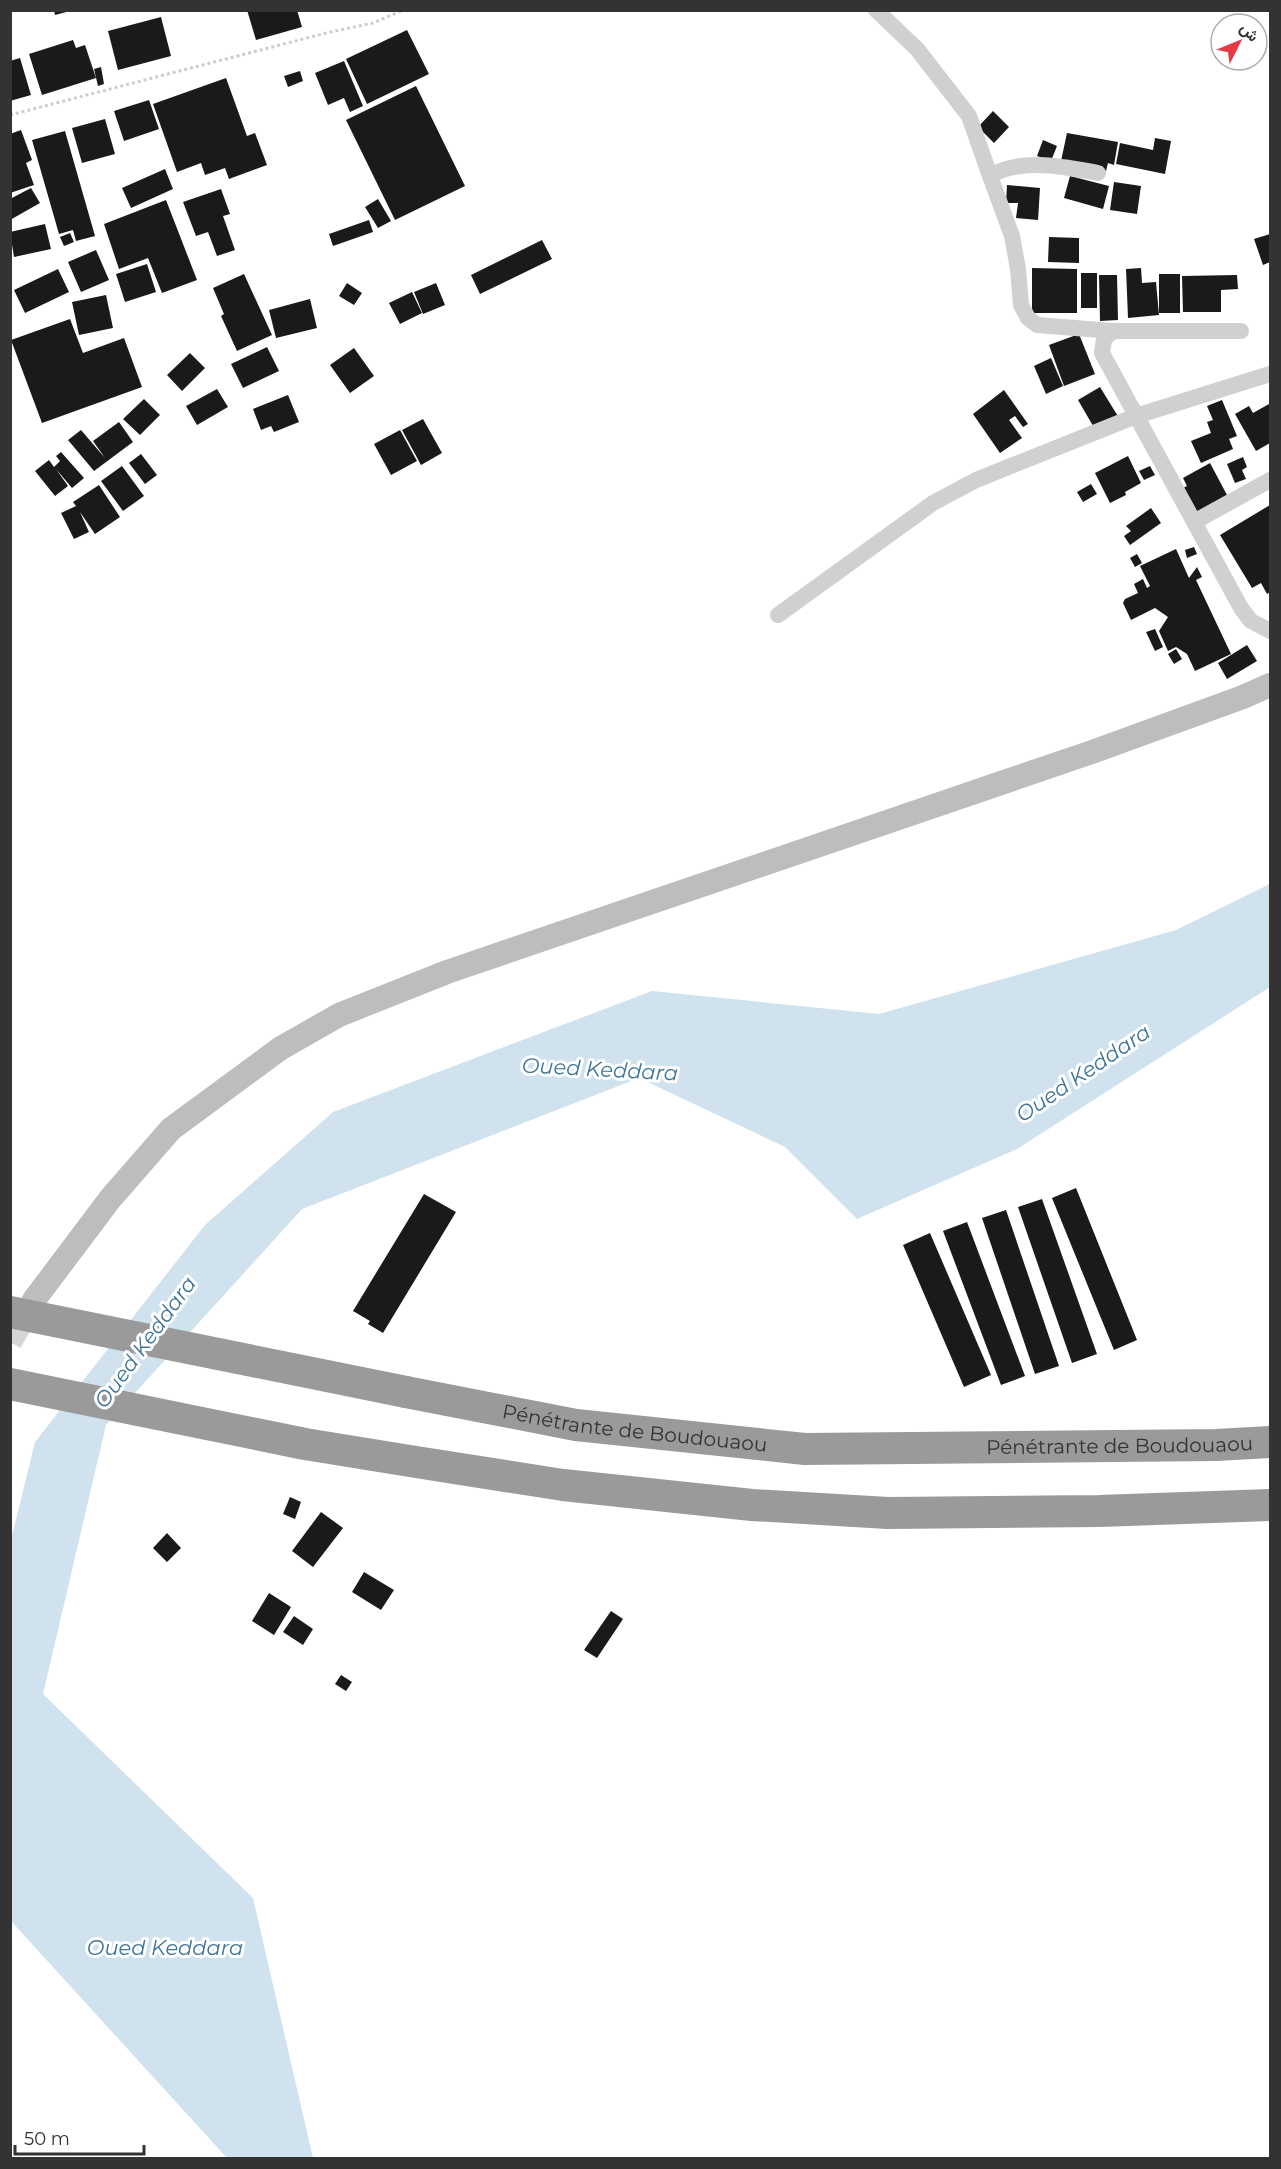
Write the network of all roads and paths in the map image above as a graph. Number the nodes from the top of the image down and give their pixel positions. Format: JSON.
{"nodes":[{"id":1,"x":404,"y":10,"type":"edge"},
{"id":2,"x":876,"y":10,"type":"edge"},
{"id":3,"x":10,"y":115,"type":"edge"},
{"id":4,"x":1098,"y":173,"type":"dead end"},
{"id":5,"x":990,"y":176,"type":"junction"},
{"id":6,"x":1113,"y":331,"type":"junction"},
{"id":7,"x":1241,"y":331,"type":"dead end"},
{"id":8,"x":1270,"y":375,"type":"edge"},
{"id":9,"x":1136,"y":416,"type":"junction"},
{"id":10,"x":1270,"y":480,"type":"edge"},
{"id":11,"x":1194,"y":522,"type":"junction"},
{"id":12,"x":778,"y":615,"type":"dead end"},
{"id":13,"x":1270,"y":631,"type":"edge"},
{"id":14,"x":1270,"y":685,"type":"edge"},
{"id":15,"x":22,"y":1306,"type":"edge"},
{"id":16,"x":10,"y":1384,"type":"edge"},
{"id":17,"x":1270,"y":1442,"type":"edge"},
{"id":18,"x":1270,"y":1505,"type":"edge"}],
"edges":[{"from":1,"to":3,"type":"path"},
{"from":2,"to":5,"type":"street"},
{"from":4,"to":5,"type":"street"},
{"from":5,"to":6,"type":"street"},
{"from":6,"to":7,"type":"street"},
{"from":6,"to":9,"type":"street"},
{"from":8,"to":9,"type":"street"},
{"from":9,"to":11,"type":"street"},
{"from":9,"to":12,"type":"street"},
{"from":10,"to":11,"type":"street"},
{"from":11,"to":13,"type":"street"},
{"from":14,"to":15,"type":"main road"},
{"from":15,"to":17,"type":"highway","name":"Pénétrante de Boudouaou","bridge":true},
{"from":16,"to":18,"type":"highway"}]}
